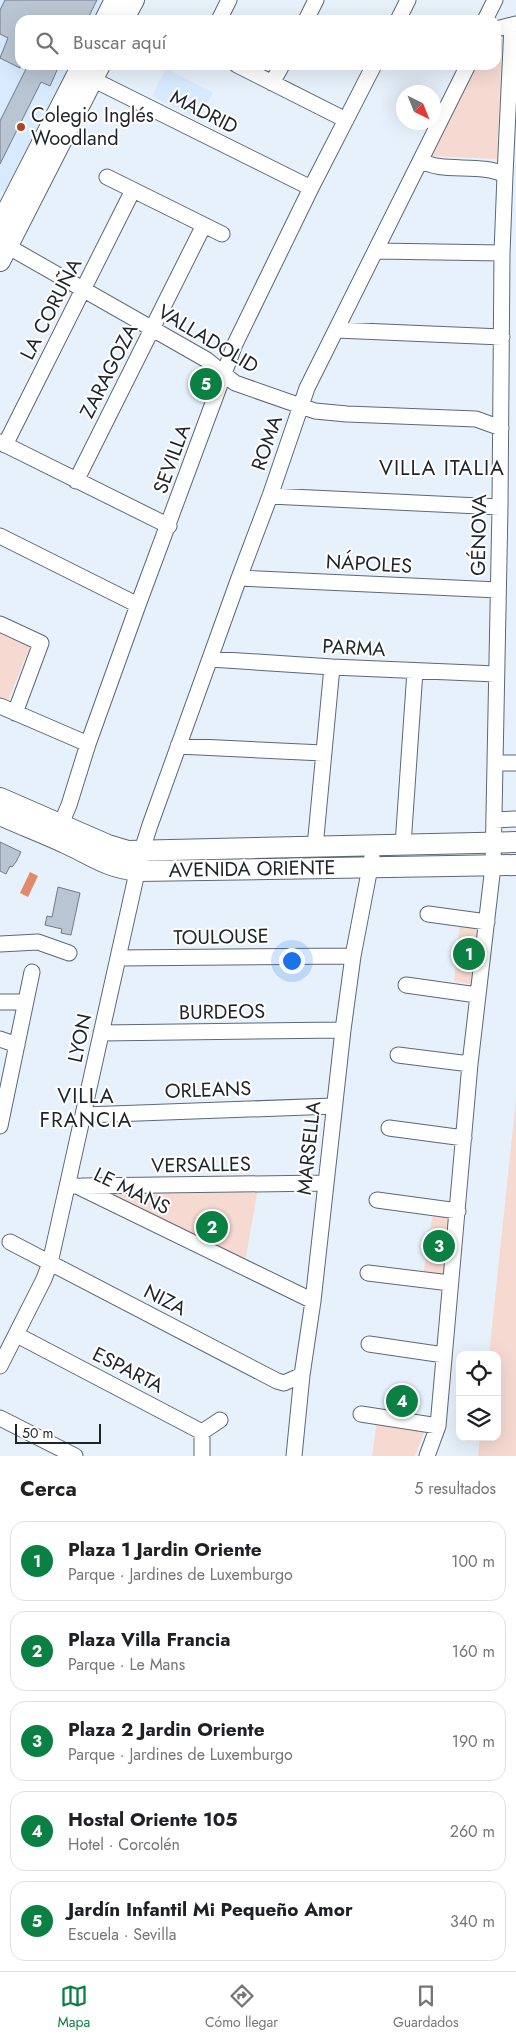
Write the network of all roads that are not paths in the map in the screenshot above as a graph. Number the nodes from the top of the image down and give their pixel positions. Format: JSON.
{"nodes":[{"id":1,"x":115,"y":0,"type":"edge"},
{"id":2,"x":134,"y":0,"type":"edge"},
{"id":3,"x":229,"y":0,"type":"edge"},
{"id":4,"x":316,"y":0,"type":"edge"},
{"id":5,"x":408,"y":0,"type":"edge"},
{"id":6,"x":494,"y":0,"type":"edge"},
{"id":7,"x":108,"y":15,"type":"edge"},
{"id":8,"x":126,"y":15,"type":"edge"},
{"id":9,"x":222,"y":15,"type":"edge"},
{"id":10,"x":308,"y":15,"type":"edge"},
{"id":11,"x":400,"y":15,"type":"edge"},
{"id":12,"x":487,"y":15,"type":"edge"},
{"id":13,"x":514,"y":24,"type":"edge"},
{"id":14,"x":501,"y":28,"type":"edge"},
{"id":15,"x":88,"y":70,"type":"edge"},
{"id":16,"x":246,"y":70,"type":"edge"},
{"id":17,"x":279,"y":70,"type":"edge"},
{"id":18,"x":371,"y":70,"type":"edge"},
{"id":19,"x":466,"y":70,"type":"edge"},
{"id":20,"x":272,"y":84,"type":"junction"},
{"id":21,"x":346,"y":120,"type":"junction"},
{"id":22,"x":421,"y":160,"type":"junction"},
{"id":23,"x":499,"y":172,"type":"junction"},
{"id":24,"x":107,"y":177,"type":"dead end"},
{"id":25,"x":311,"y":188,"type":"junction"},
{"id":26,"x":133,"y":190,"type":"junction"},
{"id":27,"x":0,"y":225,"type":"edge"},
{"id":28,"x":204,"y":225,"type":"junction"},
{"id":29,"x":222,"y":234,"type":"dead end"},
{"id":30,"x":2,"y":250,"type":"edge"},
{"id":31,"x":376,"y":251,"type":"junction"},
{"id":32,"x":502,"y":253,"type":"junction"},
{"id":33,"x":83,"y":291,"type":"junction"},
{"id":34,"x":152,"y":328,"type":"junction"},
{"id":35,"x":336,"y":330,"type":"junction"},
{"id":36,"x":502,"y":337,"type":"junction"},
{"id":37,"x":223,"y":374,"type":"junction"},
{"id":38,"x":300,"y":407,"type":"junction"},
{"id":39,"x":501,"y":428,"type":"junction"},
{"id":40,"x":3,"y":444,"type":"edge"},
{"id":41,"x":76,"y":481,"type":"junction"},
{"id":42,"x":270,"y":496,"type":"junction"},
{"id":43,"x":500,"y":507,"type":"junction"},
{"id":44,"x":169,"y":526,"type":"junction"},
{"id":45,"x":0,"y":536,"type":"edge"},
{"id":46,"x":239,"y":578,"type":"junction"},
{"id":47,"x":498,"y":590,"type":"junction"},
{"id":48,"x":138,"y":605,"type":"junction"},
{"id":49,"x":0,"y":624,"type":"edge"},
{"id":50,"x":210,"y":659,"type":"junction"},
{"id":51,"x":332,"y":667,"type":"junction"},
{"id":52,"x":415,"y":671,"type":"junction"},
{"id":53,"x":496,"y":674,"type":"junction"},
{"id":54,"x":0,"y":706,"type":"edge"},
{"id":55,"x":15,"y":713,"type":"junction"},
{"id":56,"x":88,"y":744,"type":"junction"},
{"id":57,"x":178,"y":746,"type":"junction"},
{"id":58,"x":323,"y":753,"type":"junction"},
{"id":59,"x":495,"y":763,"type":"junction"},
{"id":60,"x":516,"y":763,"type":"edge"},
{"id":61,"x":0,"y":798,"type":"edge"},
{"id":62,"x":0,"y":815,"type":"edge"},
{"id":63,"x":516,"y":819,"type":"edge"},
{"id":64,"x":494,"y":820,"type":"junction"},
{"id":65,"x":61,"y":824,"type":"junction"},
{"id":66,"x":516,"y":842,"type":"edge"},
{"id":67,"x":494,"y":843,"type":"junction"},
{"id":68,"x":373,"y":845,"type":"junction"},
{"id":69,"x":403,"y":845,"type":"junction"},
{"id":70,"x":315,"y":847,"type":"junction"},
{"id":71,"x":142,"y":850,"type":"junction"},
{"id":72,"x":493,"y":866,"type":"junction"},
{"id":73,"x":516,"y":866,"type":"edge"},
{"id":74,"x":371,"y":868,"type":"junction"},
{"id":75,"x":138,"y":871,"type":"junction"},
{"id":76,"x":428,"y":914,"type":"dead end"},
{"id":77,"x":486,"y":922,"type":"junction"},
{"id":78,"x":0,"y":944,"type":"edge"},
{"id":79,"x":69,"y":952,"type":"dead end"},
{"id":80,"x":354,"y":956,"type":"junction"},
{"id":81,"x":118,"y":958,"type":"junction"},
{"id":82,"x":32,"y":972,"type":"dead end"},
{"id":83,"x":406,"y":985,"type":"dead end"},
{"id":84,"x":477,"y":995,"type":"junction"},
{"id":85,"x":0,"y":1002,"type":"edge"},
{"id":86,"x":26,"y":1002,"type":"junction"},
{"id":87,"x":343,"y":1030,"type":"junction"},
{"id":88,"x":101,"y":1033,"type":"junction"},
{"id":89,"x":0,"y":1039,"type":"edge"},
{"id":90,"x":17,"y":1045,"type":"junction"},
{"id":91,"x":398,"y":1055,"type":"dead end"},
{"id":92,"x":470,"y":1064,"type":"junction"},
{"id":93,"x":334,"y":1106,"type":"junction"},
{"id":94,"x":84,"y":1114,"type":"junction"},
{"id":95,"x":1,"y":1117,"type":"edge"},
{"id":96,"x":389,"y":1128,"type":"dead end"},
{"id":97,"x":464,"y":1138,"type":"junction"},
{"id":98,"x":326,"y":1183,"type":"junction"},
{"id":99,"x":73,"y":1186,"type":"junction"},
{"id":100,"x":377,"y":1200,"type":"dead end"},
{"id":101,"x":458,"y":1211,"type":"junction"},
{"id":102,"x":10,"y":1242,"type":"dead end"},
{"id":103,"x":50,"y":1263,"type":"junction"},
{"id":104,"x":368,"y":1273,"type":"dead end"},
{"id":105,"x":450,"y":1283,"type":"junction"},
{"id":106,"x":313,"y":1301,"type":"junction"},
{"id":107,"x":17,"y":1335,"type":"junction"},
{"id":108,"x":369,"y":1344,"type":"dead end"},
{"id":109,"x":444,"y":1355,"type":"junction"},
{"id":110,"x":0,"y":1366,"type":"edge"},
{"id":111,"x":302,"y":1375,"type":"junction"},
{"id":112,"x":362,"y":1414,"type":"dead end"},
{"id":113,"x":0,"y":1418,"type":"edge"},
{"id":114,"x":220,"y":1420,"type":"dead end"},
{"id":115,"x":438,"y":1426,"type":"junction"},
{"id":116,"x":202,"y":1432,"type":"junction"},
{"id":117,"x":75,"y":1456,"type":"edge"},
{"id":118,"x":202,"y":1456,"type":"edge"},
{"id":119,"x":294,"y":1456,"type":"edge"},
{"id":120,"x":427,"y":1456,"type":"edge"}],
"edges":[{"from":1,"to":7,"type":"main road"},
{"from":2,"to":8,"type":"main road"},
{"from":3,"to":9,"type":"street"},
{"from":4,"to":10,"type":"street"},
{"from":5,"to":11,"type":"street"},
{"from":6,"to":12,"type":"street"},
{"from":13,"to":14,"type":"street"},
{"from":13,"to":23,"type":"street","name":"GÉNOVA"},
{"from":15,"to":25,"type":"street","name":"MADRID"},
{"from":15,"to":27,"type":"main road"},
{"from":15,"to":30,"type":"main road"},
{"from":16,"to":20,"type":"street"},
{"from":17,"to":20,"type":"street"},
{"from":18,"to":21,"type":"street","name":"SEVILLA"},
{"from":19,"to":22,"type":"street","name":"ROMA"},
{"from":20,"to":21,"type":"street"},
{"from":21,"to":25,"type":"street","name":"SEVILLA"},
{"from":22,"to":23,"type":"street"},
{"from":22,"to":31,"type":"street","name":"ROMA"},
{"from":23,"to":32,"type":"street","name":"GÉNOVA"},
{"from":24,"to":26,"type":"street"},
{"from":25,"to":37,"type":"street","name":"SEVILLA"},
{"from":26,"to":28,"type":"street"},
{"from":26,"to":33,"type":"street","name":"LA CORUÑA"},
{"from":28,"to":29,"type":"street"},
{"from":28,"to":34,"type":"street","name":"ZARAGOZA"},
{"from":30,"to":33,"type":"street","name":"VALLADOLID"},
{"from":31,"to":32,"type":"street"},
{"from":31,"to":35,"type":"street","name":"ROMA"},
{"from":32,"to":36,"type":"street","name":"GÉNOVA"},
{"from":33,"to":34,"type":"street","name":"VALLADOLID"},
{"from":33,"to":40,"type":"street","name":"LA CORUÑA"},
{"from":34,"to":37,"type":"street","name":"VALLADOLID"},
{"from":34,"to":41,"type":"street","name":"ZARAGOZA"},
{"from":35,"to":36,"type":"street"},
{"from":35,"to":38,"type":"street","name":"ROMA"},
{"from":36,"to":39,"type":"street","name":"GÉNOVA"},
{"from":37,"to":38,"type":"street","name":"VALLADOLID"},
{"from":37,"to":44,"type":"street","name":"SEVILLA"},
{"from":38,"to":39,"type":"street","name":"VALLADOLID"},
{"from":38,"to":42,"type":"street","name":"ROMA"},
{"from":39,"to":43,"type":"street","name":"GÉNOVA"},
{"from":40,"to":41,"type":"street"},
{"from":41,"to":44,"type":"street"},
{"from":42,"to":43,"type":"street"},
{"from":42,"to":46,"type":"street","name":"ROMA"},
{"from":43,"to":47,"type":"street","name":"GÉNOVA"},
{"from":44,"to":48,"type":"street","name":"SEVILLA"},
{"from":45,"to":48,"type":"street"},
{"from":46,"to":47,"type":"street","name":"NÁPOLES"},
{"from":46,"to":50,"type":"street","name":"ROMA"},
{"from":47,"to":53,"type":"street","name":"GÉNOVA"},
{"from":48,"to":56,"type":"street","name":"SEVILLA"},
{"from":49,"to":55,"type":"street"},
{"from":50,"to":51,"type":"street","name":"PARMA"},
{"from":50,"to":57,"type":"street","name":"ROMA"},
{"from":51,"to":52,"type":"street","name":"PARMA"},
{"from":51,"to":58,"type":"street"},
{"from":52,"to":53,"type":"street","name":"PARMA"},
{"from":52,"to":69,"type":"street"},
{"from":53,"to":59,"type":"street","name":"GÉNOVA"},
{"from":54,"to":55,"type":"street"},
{"from":55,"to":56,"type":"street"},
{"from":56,"to":65,"type":"street","name":"SEVILLA"},
{"from":57,"to":58,"type":"street"},
{"from":57,"to":71,"type":"street","name":"ROMA"},
{"from":58,"to":70,"type":"street"},
{"from":59,"to":60,"type":"street"},
{"from":59,"to":64,"type":"street","name":"GÉNOVA"},
{"from":61,"to":65,"type":"main road","name":"AVENIDA ORIENTE"},
{"from":62,"to":75,"type":"main road","name":"AVENIDA ORIENTE"},
{"from":63,"to":64,"type":"street"},
{"from":64,"to":67,"type":"street","name":"GÉNOVA"},
{"from":65,"to":71,"type":"main road","name":"AVENIDA ORIENTE"},
{"from":66,"to":67,"type":"main road","name":"AVENIDA ORIENTE"},
{"from":67,"to":69,"type":"main road","name":"AVENIDA ORIENTE"},
{"from":67,"to":72,"type":"street","name":"GÉNOVA"},
{"from":68,"to":69,"type":"main road","name":"AVENIDA ORIENTE"},
{"from":68,"to":70,"type":"main road","name":"AVENIDA ORIENTE"},
{"from":68,"to":74,"type":"street","name":"MARSELLA"},
{"from":70,"to":71,"type":"main road","name":"AVENIDA ORIENTE"},
{"from":71,"to":75,"type":"street","name":"LYON"},
{"from":72,"to":73,"type":"main road","name":"AVENIDA ORIENTE"},
{"from":72,"to":74,"type":"main road","name":"AVENIDA ORIENTE"},
{"from":72,"to":77,"type":"street","name":"GÉNOVA"},
{"from":74,"to":75,"type":"main road","name":"AVENIDA ORIENTE"},
{"from":74,"to":80,"type":"street","name":"MARSELLA"},
{"from":75,"to":81,"type":"street","name":"LYON"},
{"from":76,"to":77,"type":"street"},
{"from":77,"to":84,"type":"street","name":"GÉNOVA"},
{"from":78,"to":79,"type":"street"},
{"from":80,"to":81,"type":"street","name":"TOULOUSE"},
{"from":80,"to":87,"type":"street","name":"MARSELLA"},
{"from":81,"to":88,"type":"street","name":"LYON"},
{"from":82,"to":86,"type":"street"},
{"from":83,"to":84,"type":"street"},
{"from":84,"to":92,"type":"street","name":"GÉNOVA"},
{"from":85,"to":86,"type":"street"},
{"from":86,"to":90,"type":"street"},
{"from":87,"to":88,"type":"street","name":"BURDEOS"},
{"from":87,"to":93,"type":"street","name":"MARSELLA"},
{"from":88,"to":94,"type":"street","name":"LYON"},
{"from":89,"to":90,"type":"street"},
{"from":90,"to":95,"type":"street"},
{"from":91,"to":92,"type":"street"},
{"from":92,"to":97,"type":"street","name":"GÉNOVA"},
{"from":93,"to":94,"type":"street","name":"ORLEANS"},
{"from":93,"to":98,"type":"street","name":"MARSELLA"},
{"from":94,"to":99,"type":"street","name":"LYON"},
{"from":96,"to":97,"type":"street"},
{"from":97,"to":101,"type":"street","name":"GÉNOVA"},
{"from":98,"to":99,"type":"street","name":"VERSALLES"},
{"from":98,"to":106,"type":"street","name":"MARSELLA"},
{"from":99,"to":103,"type":"street","name":"LYON"},
{"from":99,"to":106,"type":"street","name":"LE MANS"},
{"from":100,"to":101,"type":"street"},
{"from":101,"to":105,"type":"street","name":"GÉNOVA"},
{"from":102,"to":103,"type":"street","name":"NIZA"},
{"from":103,"to":107,"type":"street","name":"LYON"},
{"from":103,"to":111,"type":"street","name":"NIZA"},
{"from":104,"to":105,"type":"street"},
{"from":105,"to":109,"type":"street","name":"GÉNOVA"},
{"from":106,"to":111,"type":"street","name":"MARSELLA"},
{"from":107,"to":110,"type":"street","name":"LYON"},
{"from":107,"to":116,"type":"street","name":"ESPARTA"},
{"from":108,"to":109,"type":"street"},
{"from":109,"to":115,"type":"street","name":"GÉNOVA"},
{"from":111,"to":119,"type":"street","name":"MARSELLA"},
{"from":112,"to":115,"type":"street"},
{"from":113,"to":117,"type":"street"},
{"from":114,"to":116,"type":"street"},
{"from":115,"to":120,"type":"street","name":"GÉNOVA"},
{"from":116,"to":118,"type":"street"}]}
